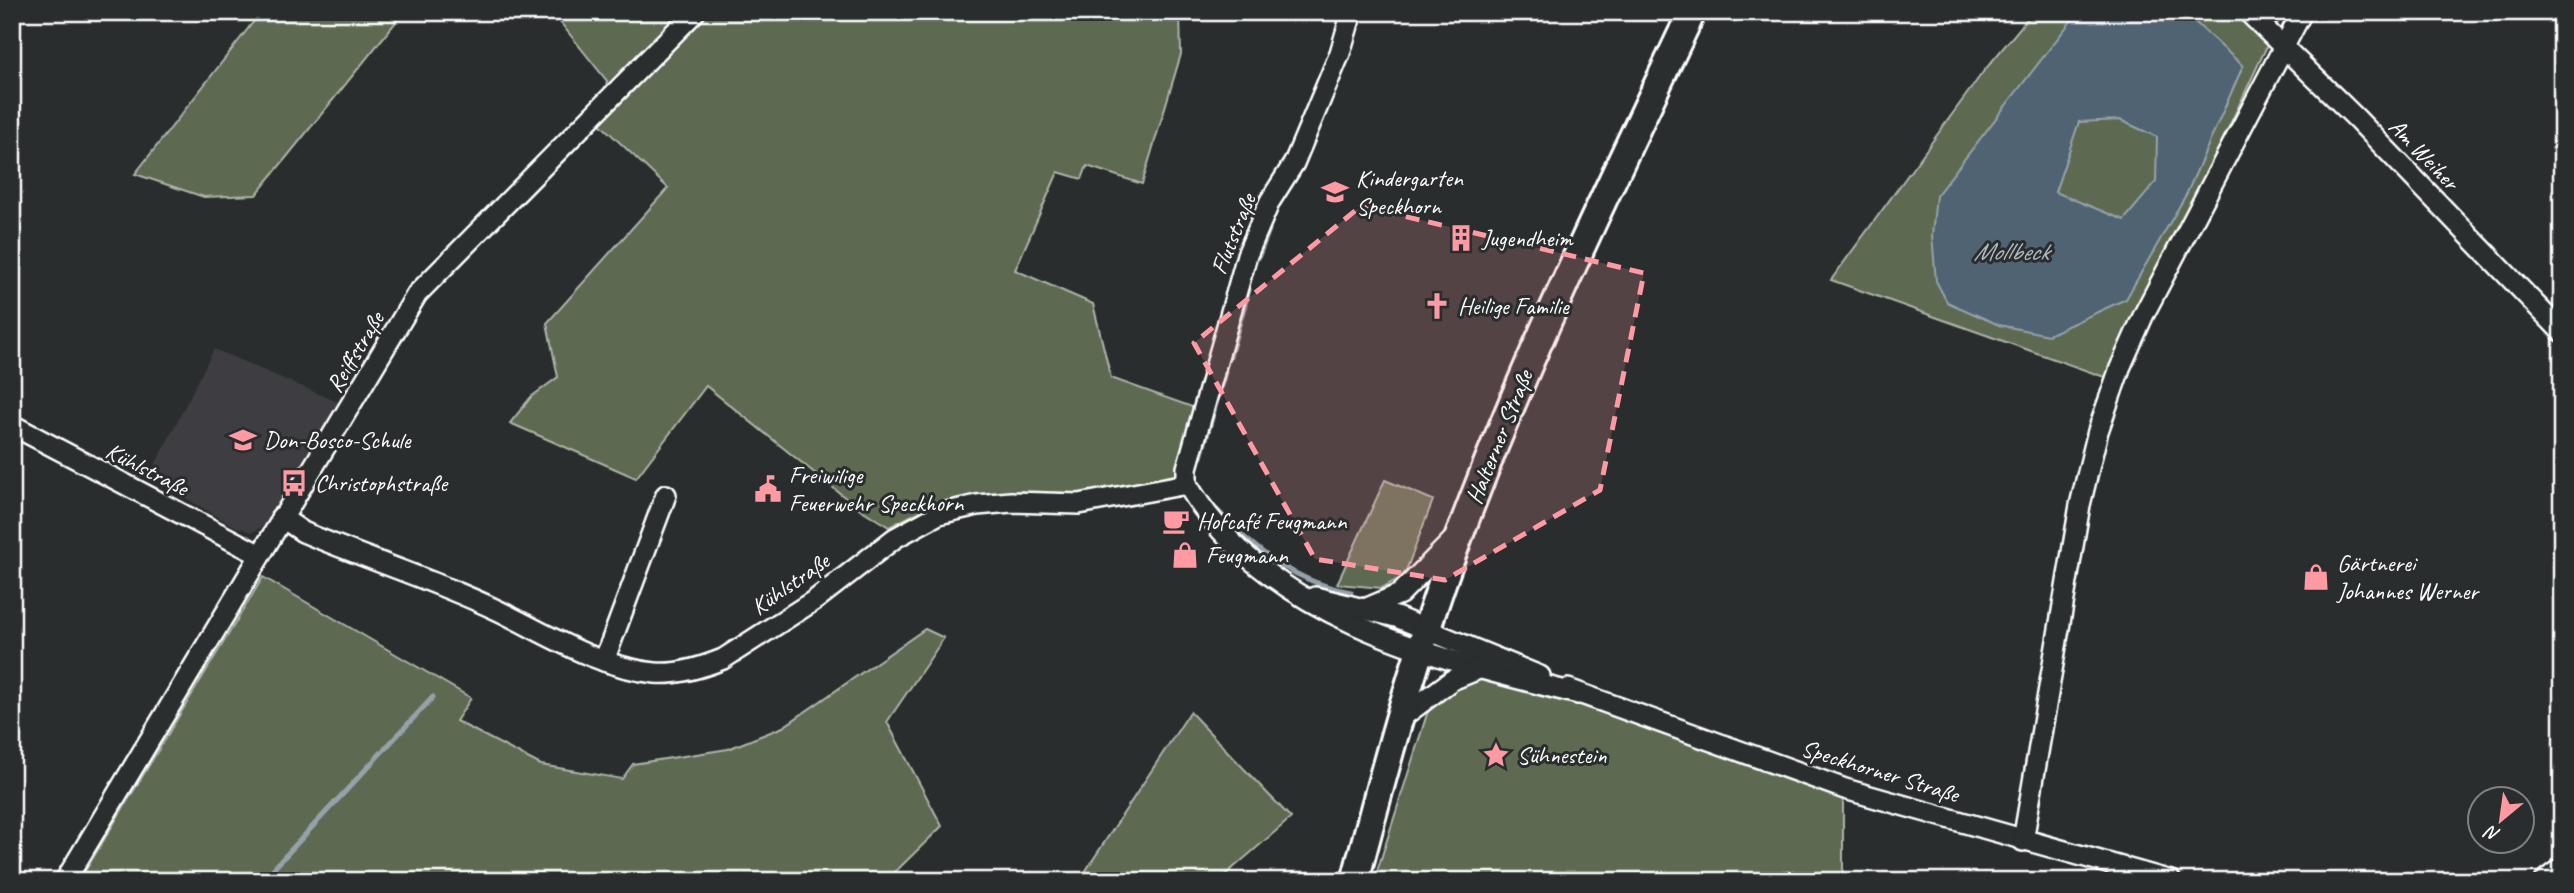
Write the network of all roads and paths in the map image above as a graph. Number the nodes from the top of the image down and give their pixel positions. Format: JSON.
{"nodes":[{"id":1,"x":695,"y":12,"type":"edge"},
{"id":2,"x":1352,"y":12,"type":"edge"},
{"id":3,"x":1692,"y":12,"type":"edge"},
{"id":4,"x":2248,"y":12,"type":"edge"},
{"id":5,"x":2302,"y":12,"type":"edge"},
{"id":6,"x":2285,"y":49,"type":"junction"},
{"id":7,"x":2562,"y":332,"type":"edge"},
{"id":8,"x":12,"y":425,"type":"edge"},
{"id":9,"x":1187,"y":484,"type":"junction"},
{"id":10,"x":666,"y":495,"type":"dead end"},
{"id":11,"x":281,"y":517,"type":"junction"},
{"id":12,"x":1460,"y":533,"type":"junction"},
{"id":13,"x":260,"y":555,"type":"junction"},
{"id":14,"x":1300,"y":594,"type":"junction"},
{"id":15,"x":1367,"y":608,"type":"junction"},
{"id":16,"x":1424,"y":641,"type":"junction"},
{"id":17,"x":604,"y":661,"type":"junction"},
{"id":18,"x":1479,"y":669,"type":"junction"},
{"id":19,"x":1578,"y":694,"type":"junction"},
{"id":20,"x":1401,"y":718,"type":"junction"},
{"id":21,"x":2023,"y":841,"type":"junction"},
{"id":22,"x":2562,"y":868,"type":"edge"},
{"id":23,"x":65,"y":881,"type":"edge"},
{"id":24,"x":1355,"y":881,"type":"edge"},
{"id":25,"x":2171,"y":881,"type":"edge"},
{"id":26,"x":2545,"y":881,"type":"edge"}],
"edges":[{"from":1,"to":11,"type":"street","name":"Reiffstraße"},
{"from":2,"to":9,"type":"street","name":"Flutstraße"},
{"from":3,"to":12,"type":"main road","name":"Halterner Straße"},
{"from":4,"to":6,"type":"street","name":"Am Weiher"},
{"from":5,"to":6,"type":"street"},
{"from":6,"to":7,"type":"street","name":"Am Weiher"},
{"from":6,"to":21,"type":"street"},
{"from":8,"to":13,"type":"street","name":"Kühlstraße"},
{"from":9,"to":14,"type":"street"},
{"from":9,"to":17,"type":"street","name":"Kühlstraße"},
{"from":10,"to":17,"type":"street"},
{"from":11,"to":13,"type":"street","name":"Reiffstraße"},
{"from":11,"to":17,"type":"street","name":"Kühlstraße"},
{"from":12,"to":15,"type":"street"},
{"from":12,"to":16,"type":"main road","name":"Halterner Straße"},
{"from":13,"to":23,"type":"street","name":"Reiffstraße"},
{"from":14,"to":15,"type":"street"},
{"from":14,"to":16,"type":"street"},
{"from":15,"to":16,"type":"street"},
{"from":16,"to":18,"type":"street","name":"Speckhorner Straße"},
{"from":16,"to":19,"type":"street","name":"Speckhorner Straße"},
{"from":16,"to":20,"type":"main road","name":"Halterner Straße"},
{"from":18,"to":19,"type":"street","name":"Speckhorner Straße"},
{"from":18,"to":20,"type":"street"},
{"from":19,"to":21,"type":"street","name":"Speckhorner Straße"},
{"from":20,"to":24,"type":"main road","name":"Halterner Straße"},
{"from":21,"to":25,"type":"street","name":"Speckhorner Straße"},
{"from":22,"to":26,"type":"street"}]}
